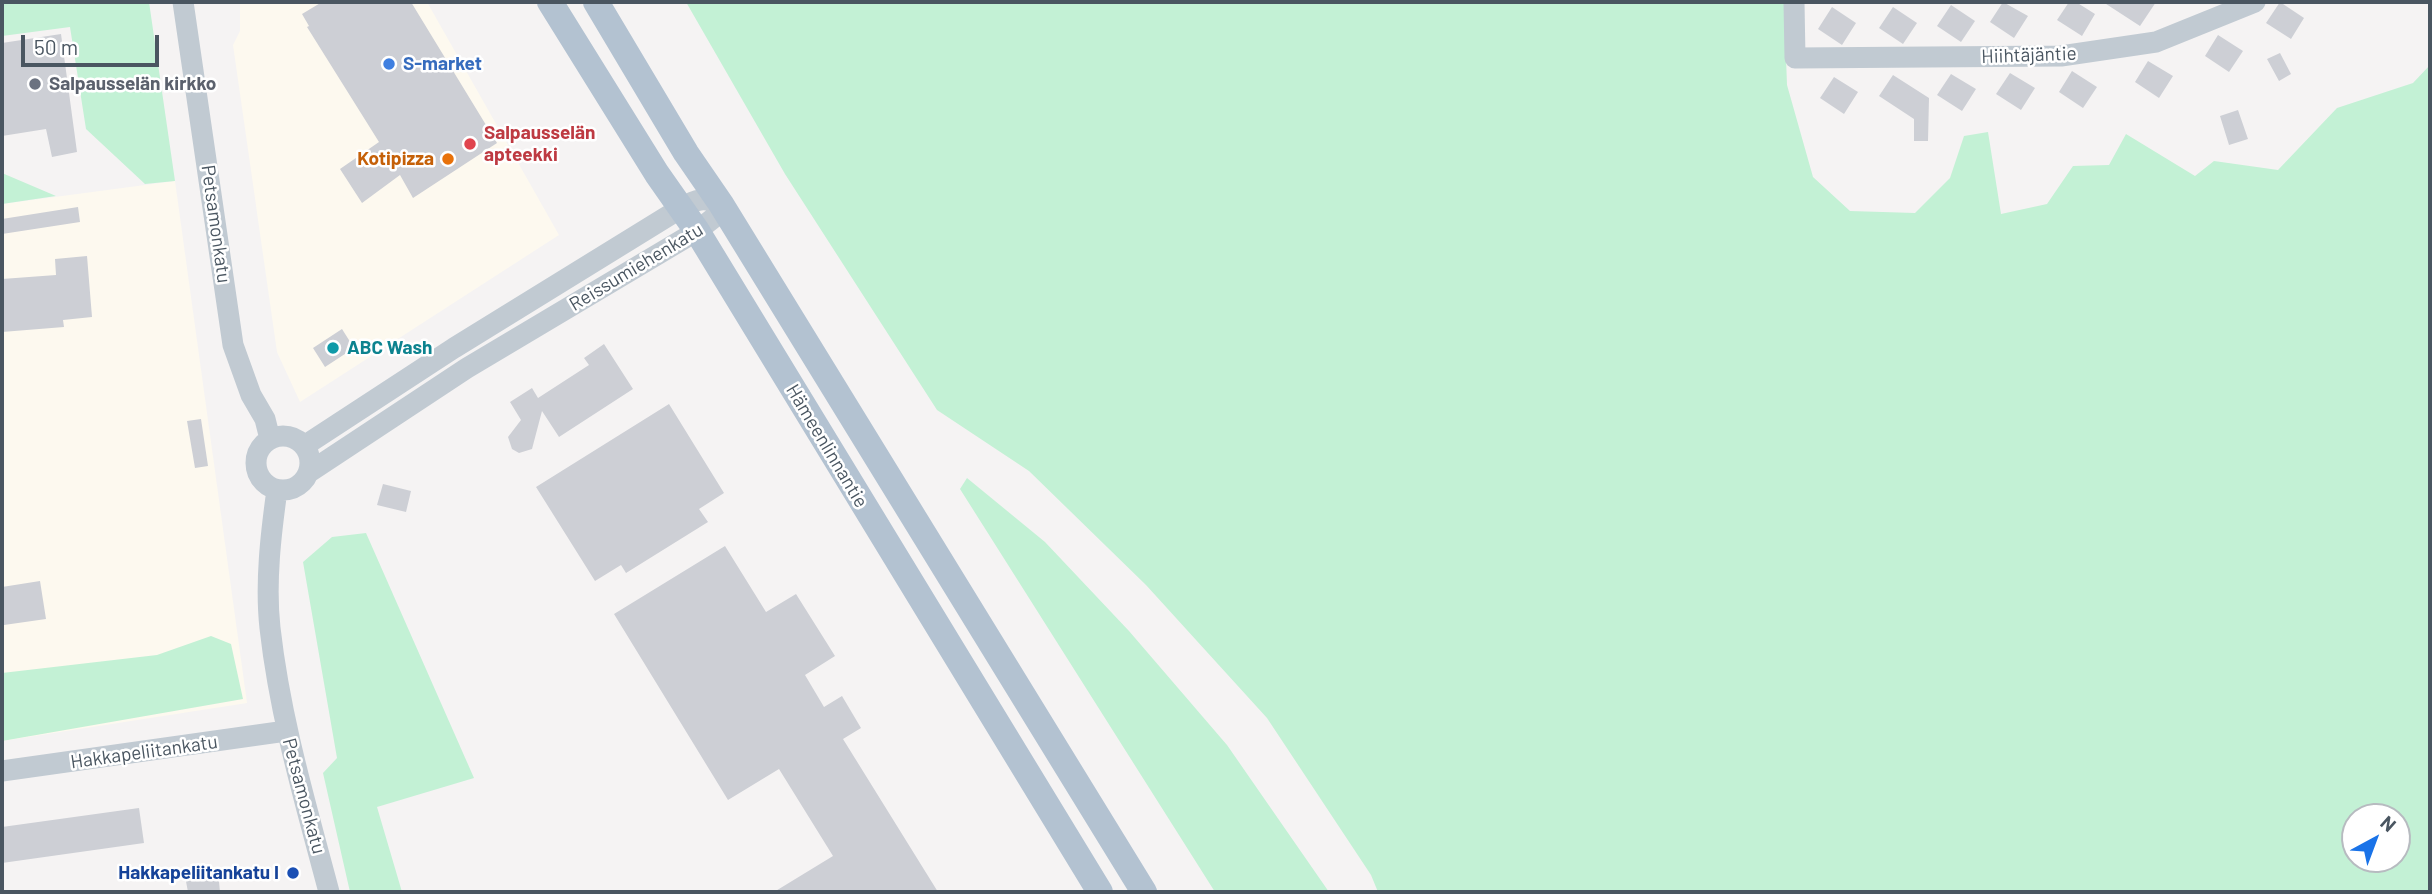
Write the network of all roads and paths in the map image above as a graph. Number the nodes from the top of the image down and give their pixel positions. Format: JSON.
{"nodes":[{"id":1,"x":183,"y":2,"type":"edge"},
{"id":2,"x":550,"y":2,"type":"edge"},
{"id":3,"x":596,"y":2,"type":"edge"},
{"id":4,"x":1794,"y":2,"type":"edge"},
{"id":5,"x":2255,"y":2,"type":"edge"},
{"id":6,"x":721,"y":204,"type":"junction"},
{"id":7,"x":681,"y":208,"type":"junction"},
{"id":8,"x":697,"y":231,"type":"junction"},
{"id":9,"x":270,"y":439,"type":"junction"},
{"id":10,"x":304,"y":446,"type":"junction"},
{"id":11,"x":308,"y":473,"type":"junction"},
{"id":12,"x":277,"y":490,"type":"junction"},
{"id":13,"x":286,"y":731,"type":"junction"},
{"id":14,"x":2,"y":771,"type":"edge"},
{"id":15,"x":329,"y":892,"type":"edge"},
{"id":16,"x":1100,"y":892,"type":"edge"},
{"id":17,"x":1144,"y":892,"type":"edge"}],
"edges":[{"from":1,"to":9,"type":"street","name":"Petsamonkatu"},
{"from":2,"to":7,"type":"main road","name":"Hämeenlinnantie"},
{"from":3,"to":6,"type":"main road","name":"Hämeenlinnantie"},
{"from":4,"to":5,"type":"street","name":"Hiihtäjäntie"},
{"from":6,"to":7,"type":"street","name":"Reissumiehenkatu"},
{"from":6,"to":8,"type":"street","name":"Reissumiehenkatu"},
{"from":6,"to":17,"type":"main road","name":"Hämeenlinnantie"},
{"from":7,"to":8,"type":"main road","name":"Hämeenlinnantie"},
{"from":7,"to":10,"type":"street","name":"Reissumiehenkatu"},
{"from":8,"to":11,"type":"street","name":"Reissumiehenkatu"},
{"from":8,"to":16,"type":"main road","name":"Hämeenlinnantie"},
{"from":9,"to":10,"type":"street"},
{"from":9,"to":12,"type":"street"},
{"from":10,"to":11,"type":"street"},
{"from":11,"to":12,"type":"street"},
{"from":12,"to":13,"type":"street","name":"Petsamonkatu"},
{"from":13,"to":14,"type":"street","name":"Hakkapeliitankatu"},
{"from":13,"to":15,"type":"street","name":"Petsamonkatu"}]}
